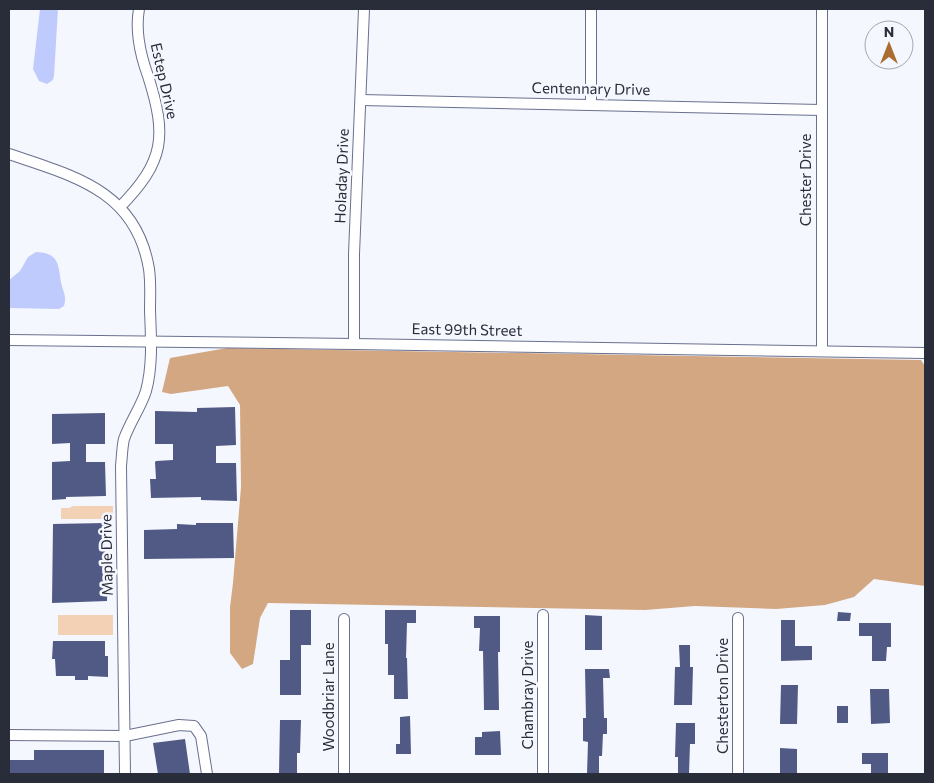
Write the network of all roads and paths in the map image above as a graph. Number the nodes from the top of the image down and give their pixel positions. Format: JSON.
{"nodes":[{"id":1,"x":139,"y":9,"type":"edge"},
{"id":2,"x":364,"y":9,"type":"edge"},
{"id":3,"x":591,"y":9,"type":"edge"},
{"id":4,"x":822,"y":9,"type":"edge"},
{"id":5,"x":361,"y":100,"type":"junction"},
{"id":6,"x":591,"y":104,"type":"junction"},
{"id":7,"x":821,"y":110,"type":"junction"},
{"id":8,"x":9,"y":154,"type":"edge"},
{"id":9,"x":120,"y":207,"type":"junction"},
{"id":10,"x":9,"y":340,"type":"edge"},
{"id":11,"x":151,"y":342,"type":"junction"},
{"id":12,"x":354,"y":344,"type":"junction"},
{"id":13,"x":822,"y":351,"type":"junction"},
{"id":14,"x":925,"y":353,"type":"edge"},
{"id":15,"x":543,"y":615,"type":"dead end"},
{"id":16,"x":738,"y":618,"type":"dead end"},
{"id":17,"x":344,"y":619,"type":"dead end"},
{"id":18,"x":9,"y":735,"type":"edge"},
{"id":19,"x":125,"y":736,"type":"junction"},
{"id":20,"x":125,"y":774,"type":"edge"},
{"id":21,"x":207,"y":774,"type":"edge"},
{"id":22,"x":344,"y":774,"type":"edge"},
{"id":23,"x":543,"y":774,"type":"edge"},
{"id":24,"x":738,"y":774,"type":"edge"}],
"edges":[{"from":1,"to":9,"type":"street","name":"Estep Drive"},
{"from":2,"to":5,"type":"street","name":"Holaday Drive"},
{"from":3,"to":6,"type":"street"},
{"from":4,"to":7,"type":"street","name":"Chester Drive"},
{"from":5,"to":6,"type":"street","name":"Centennary Drive"},
{"from":5,"to":12,"type":"street","name":"Holaday Drive"},
{"from":6,"to":7,"type":"street","name":"Centennary Drive"},
{"from":7,"to":13,"type":"street","name":"Chester Drive"},
{"from":8,"to":9,"type":"street","name":"Maple Drive"},
{"from":9,"to":11,"type":"street","name":"Maple Drive"},
{"from":10,"to":11,"type":"street","name":"East 99th Street"},
{"from":11,"to":12,"type":"street","name":"East 99th Street"},
{"from":11,"to":19,"type":"street","name":"Maple Drive"},
{"from":12,"to":13,"type":"street","name":"East 99th Street"},
{"from":13,"to":14,"type":"street","name":"East 99th Street"},
{"from":15,"to":23,"type":"street","name":"Chambray Drive"},
{"from":16,"to":24,"type":"street","name":"Chesterton Drive"},
{"from":17,"to":22,"type":"street","name":"Woodbriar Lane"},
{"from":18,"to":19,"type":"street"},
{"from":19,"to":20,"type":"street","name":"Maple Drive"},
{"from":19,"to":21,"type":"street"}]}
